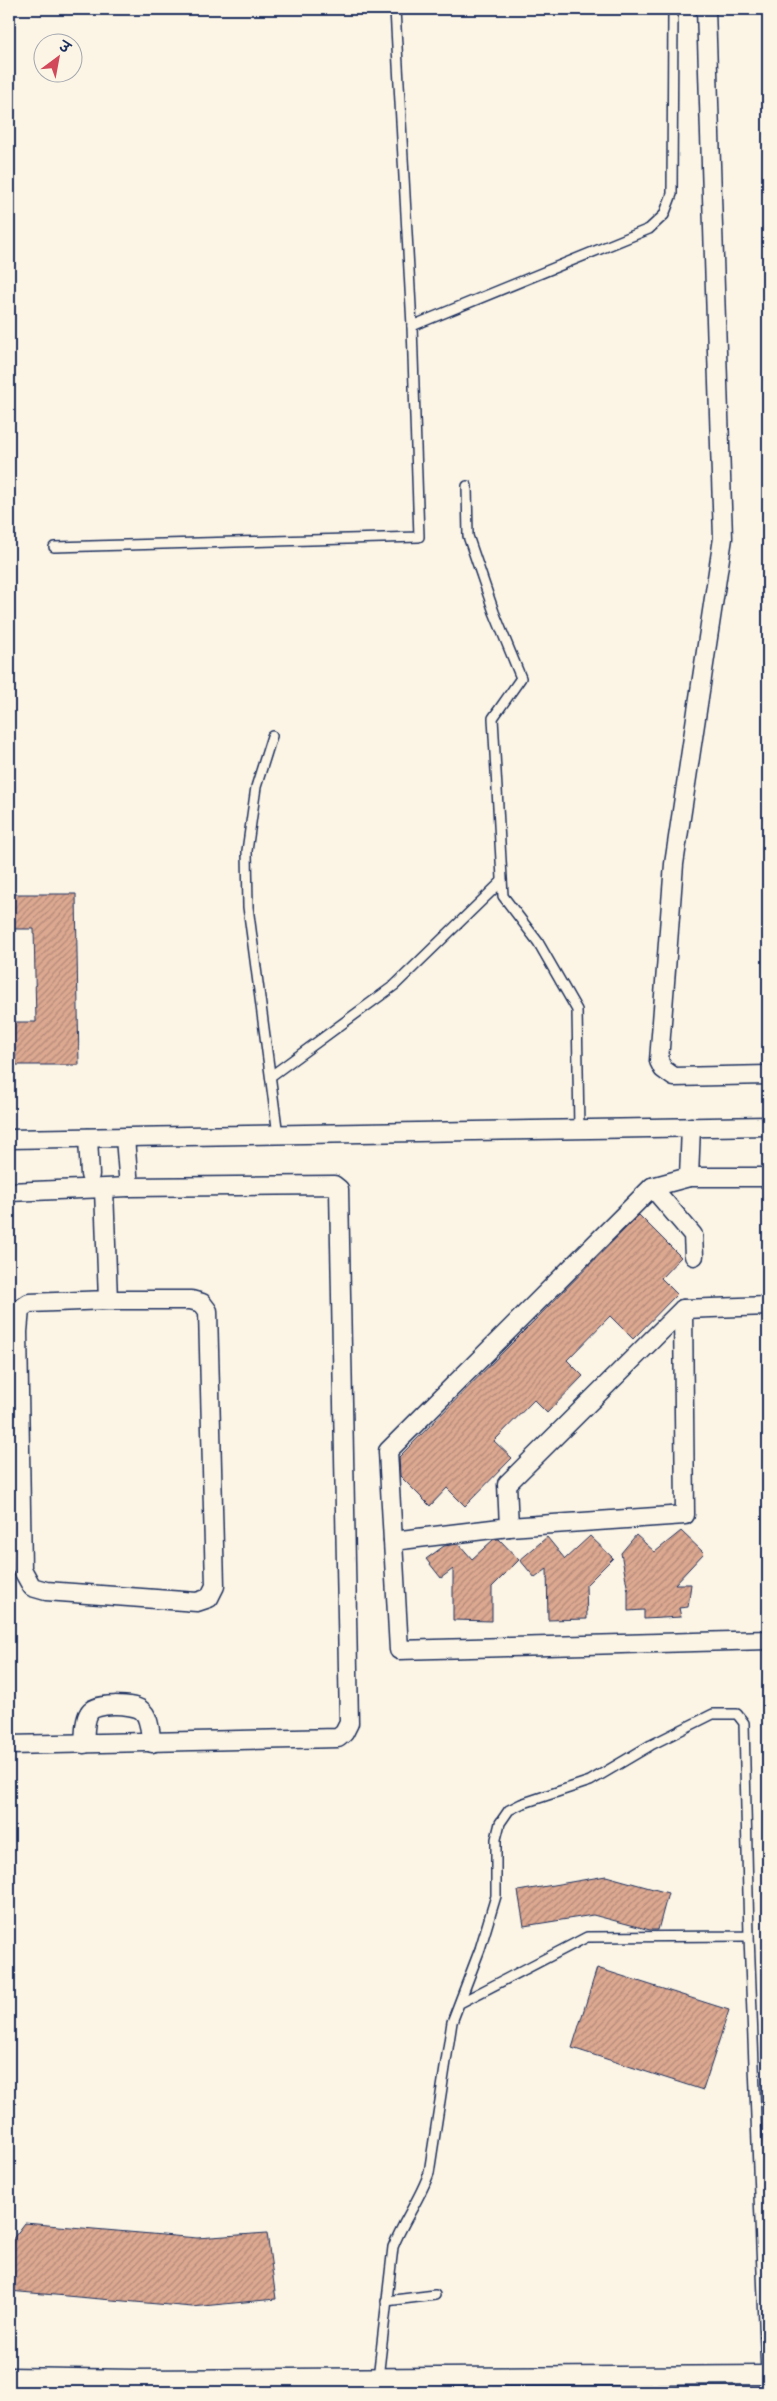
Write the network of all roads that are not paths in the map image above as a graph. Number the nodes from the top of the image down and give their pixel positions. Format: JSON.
{"nodes":[{"id":1,"x":395,"y":9,"type":"edge"},
{"id":2,"x":673,"y":9,"type":"edge"},
{"id":3,"x":706,"y":9,"type":"edge"},
{"id":4,"x":412,"y":326,"type":"junction"},
{"id":5,"x":467,"y":486,"type":"dead end"},
{"id":6,"x":54,"y":547,"type":"dead end"},
{"id":7,"x":272,"y":736,"type":"dead end"},
{"id":8,"x":502,"y":881,"type":"junction"},
{"id":9,"x":768,"y":1075,"type":"edge"},
{"id":10,"x":271,"y":1076,"type":"junction"},
{"id":11,"x":768,"y":1126,"type":"edge"},
{"id":12,"x":691,"y":1127,"type":"junction"},
{"id":13,"x":579,"y":1129,"type":"junction"},
{"id":14,"x":278,"y":1135,"type":"junction"},
{"id":15,"x":88,"y":1138,"type":"junction"},
{"id":16,"x":125,"y":1138,"type":"junction"},
{"id":17,"x":9,"y":1139,"type":"edge"},
{"id":18,"x":689,"y":1177,"type":"junction"},
{"id":19,"x":768,"y":1177,"type":"edge"},
{"id":20,"x":95,"y":1185,"type":"junction"},
{"id":21,"x":129,"y":1187,"type":"junction"},
{"id":22,"x":652,"y":1187,"type":"junction"},
{"id":23,"x":9,"y":1192,"type":"edge"},
{"id":24,"x":694,"y":1256,"type":"dead end"},
{"id":25,"x":108,"y":1300,"type":"junction"},
{"id":26,"x":768,"y":1306,"type":"edge"},
{"id":27,"x":682,"y":1309,"type":"junction"},
{"id":28,"x":14,"y":1435,"type":"edge"},
{"id":29,"x":509,"y":1527,"type":"junction"},
{"id":30,"x":393,"y":1541,"type":"junction"},
{"id":31,"x":768,"y":1640,"type":"edge"},
{"id":32,"x":152,"y":1743,"type":"junction"},
{"id":33,"x":84,"y":1744,"type":"junction"},
{"id":34,"x":9,"y":1745,"type":"edge"},
{"id":35,"x":749,"y":1936,"type":"junction"},
{"id":36,"x":460,"y":2003,"type":"junction"},
{"id":37,"x":435,"y":2295,"type":"dead end"},
{"id":38,"x":386,"y":2301,"type":"junction"},
{"id":39,"x":767,"y":2375,"type":"edge"},
{"id":40,"x":9,"y":2377,"type":"edge"},
{"id":41,"x":376,"y":2385,"type":"edge"}],
"edges":[{"from":1,"to":4,"type":"lane"},
{"from":2,"to":4,"type":"lane"},
{"from":3,"to":9,"type":"street"},
{"from":4,"to":6,"type":"lane"},
{"from":5,"to":8,"type":"lane"},
{"from":7,"to":10,"type":"lane"},
{"from":8,"to":10,"type":"lane"},
{"from":8,"to":13,"type":"lane"},
{"from":10,"to":14,"type":"lane"},
{"from":11,"to":12,"type":"street"},
{"from":12,"to":13,"type":"street"},
{"from":12,"to":18,"type":"street"},
{"from":13,"to":14,"type":"street"},
{"from":14,"to":16,"type":"street"},
{"from":15,"to":16,"type":"street"},
{"from":15,"to":17,"type":"street"},
{"from":15,"to":20,"type":"street"},
{"from":16,"to":21,"type":"street"},
{"from":18,"to":19,"type":"street"},
{"from":18,"to":22,"type":"street"},
{"from":20,"to":21,"type":"street"},
{"from":20,"to":23,"type":"street"},
{"from":20,"to":25,"type":"street"},
{"from":21,"to":32,"type":"street"},
{"from":22,"to":24,"type":"street"},
{"from":22,"to":30,"type":"street"},
{"from":25,"to":28,"type":"street"},
{"from":25,"to":28,"type":"street"},
{"from":26,"to":27,"type":"street"},
{"from":27,"to":29,"type":"street"},
{"from":27,"to":29,"type":"street"},
{"from":29,"to":30,"type":"street"},
{"from":30,"to":31,"type":"street"},
{"from":32,"to":33,"type":"street"},
{"from":32,"to":33,"type":"street"},
{"from":33,"to":34,"type":"street"},
{"from":35,"to":36,"type":"lane"},
{"from":35,"to":36,"type":"lane"},
{"from":35,"to":39,"type":"lane"},
{"from":36,"to":38,"type":"lane"},
{"from":37,"to":38,"type":"lane"},
{"from":38,"to":41,"type":"lane"},
{"from":39,"to":41,"type":"street"},
{"from":40,"to":41,"type":"street"}]}
